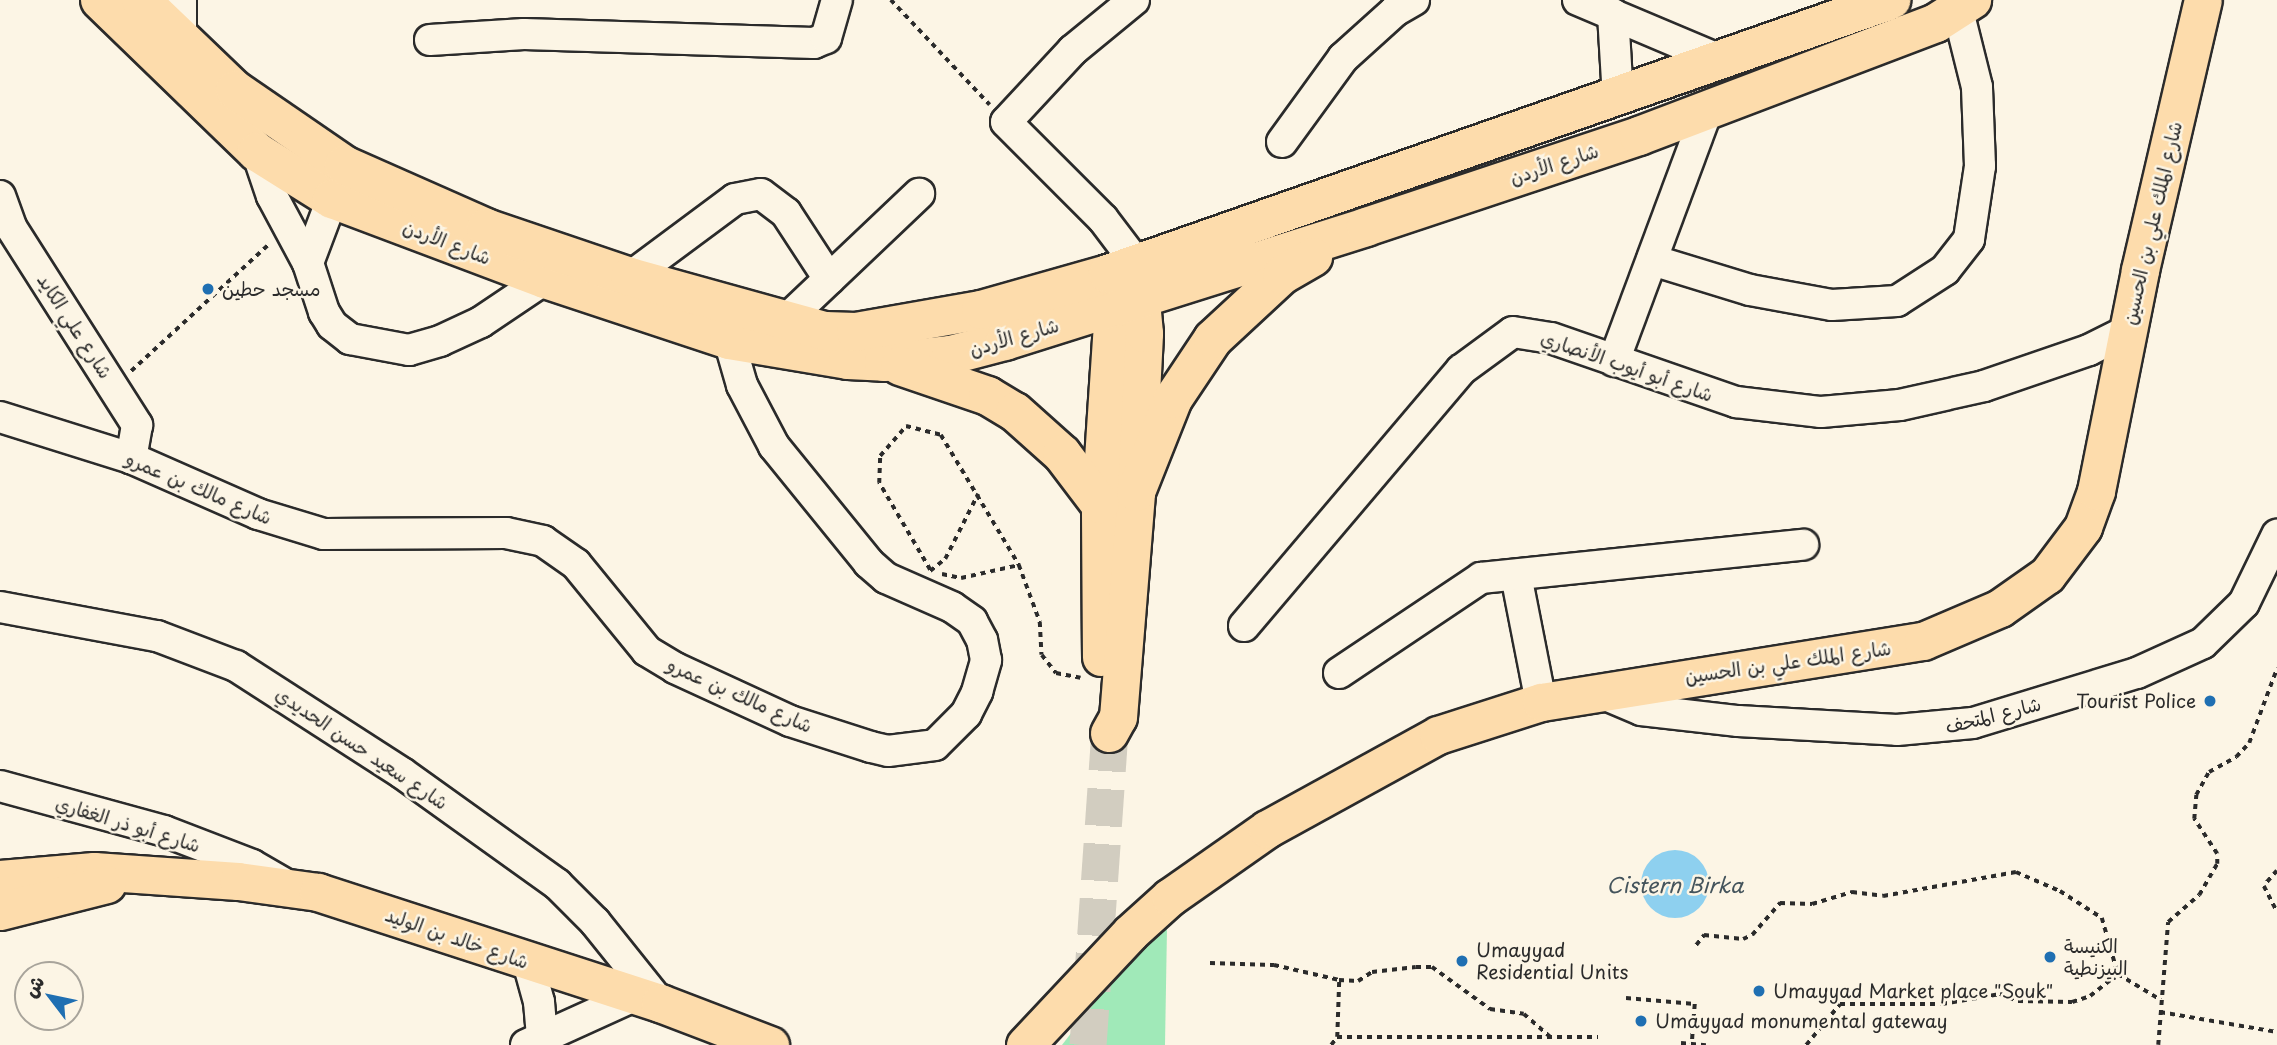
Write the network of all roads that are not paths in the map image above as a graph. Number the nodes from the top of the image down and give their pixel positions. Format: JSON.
{"nodes":[{"id":1,"x":100,"y":0,"type":"edge"},
{"id":2,"x":141,"y":0,"type":"edge"},
{"id":3,"x":181,"y":0,"type":"edge"},
{"id":4,"x":836,"y":0,"type":"edge"},
{"id":5,"x":1134,"y":0,"type":"edge"},
{"id":6,"x":1578,"y":0,"type":"edge"},
{"id":7,"x":1891,"y":0,"type":"edge"},
{"id":8,"x":2203,"y":0,"type":"edge"},
{"id":9,"x":1400,"y":4,"type":"edge"},
{"id":10,"x":1965,"y":5,"type":"edge"},
{"id":11,"x":1613,"y":14,"type":"junction"},
{"id":12,"x":181,"y":39,"type":"junction"},
{"id":13,"x":430,"y":40,"type":"dead end"},
{"id":14,"x":1720,"y":61,"type":"junction"},
{"id":15,"x":1618,"y":98,"type":"junction"},
{"id":16,"x":1708,"y":108,"type":"junction"},
{"id":17,"x":1282,"y":142,"type":"dead end"},
{"id":18,"x":257,"y":152,"type":"junction"},
{"id":19,"x":919,"y":194,"type":"dead end"},
{"id":20,"x":0,"y":196,"type":"edge"},
{"id":21,"x":332,"y":198,"type":"junction"},
{"id":22,"x":1366,"y":227,"type":"junction"},
{"id":23,"x":1652,"y":260,"type":"junction"},
{"id":24,"x":308,"y":263,"type":"junction"},
{"id":25,"x":630,"y":277,"type":"junction"},
{"id":26,"x":545,"y":279,"type":"junction"},
{"id":27,"x":829,"y":279,"type":"junction"},
{"id":28,"x":1125,"y":286,"type":"junction"},
{"id":29,"x":785,"y":321,"type":"junction"},
{"id":30,"x":2127,"y":331,"type":"junction"},
{"id":31,"x":729,"y":340,"type":"junction"},
{"id":32,"x":1615,"y":361,"type":"junction"},
{"id":33,"x":884,"y":362,"type":"junction"},
{"id":34,"x":0,"y":417,"type":"edge"},
{"id":35,"x":131,"y":458,"type":"junction"},
{"id":36,"x":1136,"y":492,"type":"junction"},
{"id":37,"x":1100,"y":504,"type":"junction"},
{"id":38,"x":2276,"y":539,"type":"edge"},
{"id":39,"x":1802,"y":545,"type":"dead end"},
{"id":40,"x":1516,"y":575,"type":"junction"},
{"id":41,"x":0,"y":607,"type":"edge"},
{"id":42,"x":1244,"y":626,"type":"dead end"},
{"id":43,"x":1339,"y":673,"type":"dead end"},
{"id":44,"x":1601,"y":693,"type":"junction"},
{"id":45,"x":1541,"y":702,"type":"junction"},
{"id":46,"x":0,"y":786,"type":"edge"},
{"id":47,"x":135,"y":876,"type":"junction"},
{"id":48,"x":0,"y":879,"type":"edge"},
{"id":49,"x":290,"y":887,"type":"junction"},
{"id":50,"x":0,"y":911,"type":"edge"},
{"id":51,"x":528,"y":962,"type":"junction"},
{"id":52,"x":647,"y":1000,"type":"junction"},
{"id":53,"x":534,"y":1042,"type":"edge"},
{"id":54,"x":770,"y":1045,"type":"edge"},
{"id":55,"x":1025,"y":1045,"type":"edge"}],
"edges":[{"from":1,"to":18,"type":"highway","name":"شارع الأردن"},
{"from":2,"to":12,"type":"highway","name":"شارع الأردن"},
{"from":3,"to":12,"type":"street"},
{"from":4,"to":13,"type":"street"},
{"from":5,"to":28,"type":"street"},
{"from":6,"to":11,"type":"street"},
{"from":7,"to":14,"type":"highway","name":"شارع الأردن"},
{"from":8,"to":30,"type":"main road","name":"شارع الملك علي بن الحسين"},
{"from":9,"to":17,"type":"street"},
{"from":10,"to":16,"type":"highway","name":"شارع الأردن"},
{"from":10,"to":23,"type":"street"},
{"from":11,"to":14,"type":"street"},
{"from":11,"to":15,"type":"street"},
{"from":12,"to":25,"type":"highway","name":"شارع الأردن"},
{"from":14,"to":15,"type":"highway","name":"شارع الأردن"},
{"from":15,"to":28,"type":"highway","name":"شارع الأردن"},
{"from":16,"to":22,"type":"highway","name":"شارع الأردن"},
{"from":16,"to":23,"type":"street"},
{"from":18,"to":21,"type":"highway","name":"شارع الأردن"},
{"from":18,"to":24,"type":"street"},
{"from":19,"to":27,"type":"street"},
{"from":20,"to":35,"type":"street","name":"شارع علي الكايد"},
{"from":21,"to":24,"type":"street"},
{"from":21,"to":26,"type":"highway","name":"شارع الأردن"},
{"from":22,"to":28,"type":"highway","name":"شارع الأردن"},
{"from":22,"to":36,"type":"highway"},
{"from":23,"to":32,"type":"street"},
{"from":24,"to":26,"type":"street"},
{"from":25,"to":27,"type":"street"},
{"from":25,"to":29,"type":"highway","name":"شارع الأردن"},
{"from":26,"to":31,"type":"highway","name":"شارع الأردن"},
{"from":27,"to":29,"type":"street"},
{"from":28,"to":29,"type":"highway","name":"شارع الأردن"},
{"from":28,"to":33,"type":"highway","name":"شارع الأردن"},
{"from":28,"to":36,"type":"main road"},
{"from":28,"to":37,"type":"main road"},
{"from":30,"to":32,"type":"street","name":"شارع أبو أيوب الأنصاري"},
{"from":30,"to":44,"type":"main road","name":"شارع الملك علي بن الحسين"},
{"from":31,"to":33,"type":"highway","name":"شارع الأردن"},
{"from":31,"to":35,"type":"street","name":"شارع مالك بن عمرو"},
{"from":32,"to":42,"type":"street","name":"شارع أبو أيوب الأنصاري"},
{"from":33,"to":37,"type":"highway"},
{"from":34,"to":35,"type":"street","name":"شارع مالك بن عمرو"},
{"from":36,"to":37,"type":"main road"},
{"from":38,"to":44,"type":"street","name":"شارع المتحف"},
{"from":39,"to":40,"type":"street"},
{"from":40,"to":43,"type":"street"},
{"from":40,"to":45,"type":"street"},
{"from":41,"to":52,"type":"street","name":"شارع سعيد حسن الحديدي"},
{"from":44,"to":45,"type":"main road","name":"شارع الملك علي بن الحسين"},
{"from":45,"to":55,"type":"main road","name":"شارع الملك علي بن الحسين"},
{"from":46,"to":49,"type":"street","name":"شارع أبو ذر الغفاري"},
{"from":47,"to":48,"type":"main road","name":"شارع خالد بن الوليد"},
{"from":47,"to":49,"type":"main road","name":"شارع خالد بن الوليد"},
{"from":47,"to":50,"type":"main road","name":"شارع خالد بن الوليد"},
{"from":49,"to":51,"type":"main road","name":"شارع خالد بن الوليد"},
{"from":51,"to":52,"type":"main road","name":"شارع خالد بن الوليد"},
{"from":51,"to":53,"type":"street"},
{"from":52,"to":53,"type":"street"},
{"from":52,"to":54,"type":"main road","name":"شارع خالد بن الوليد"}]}
